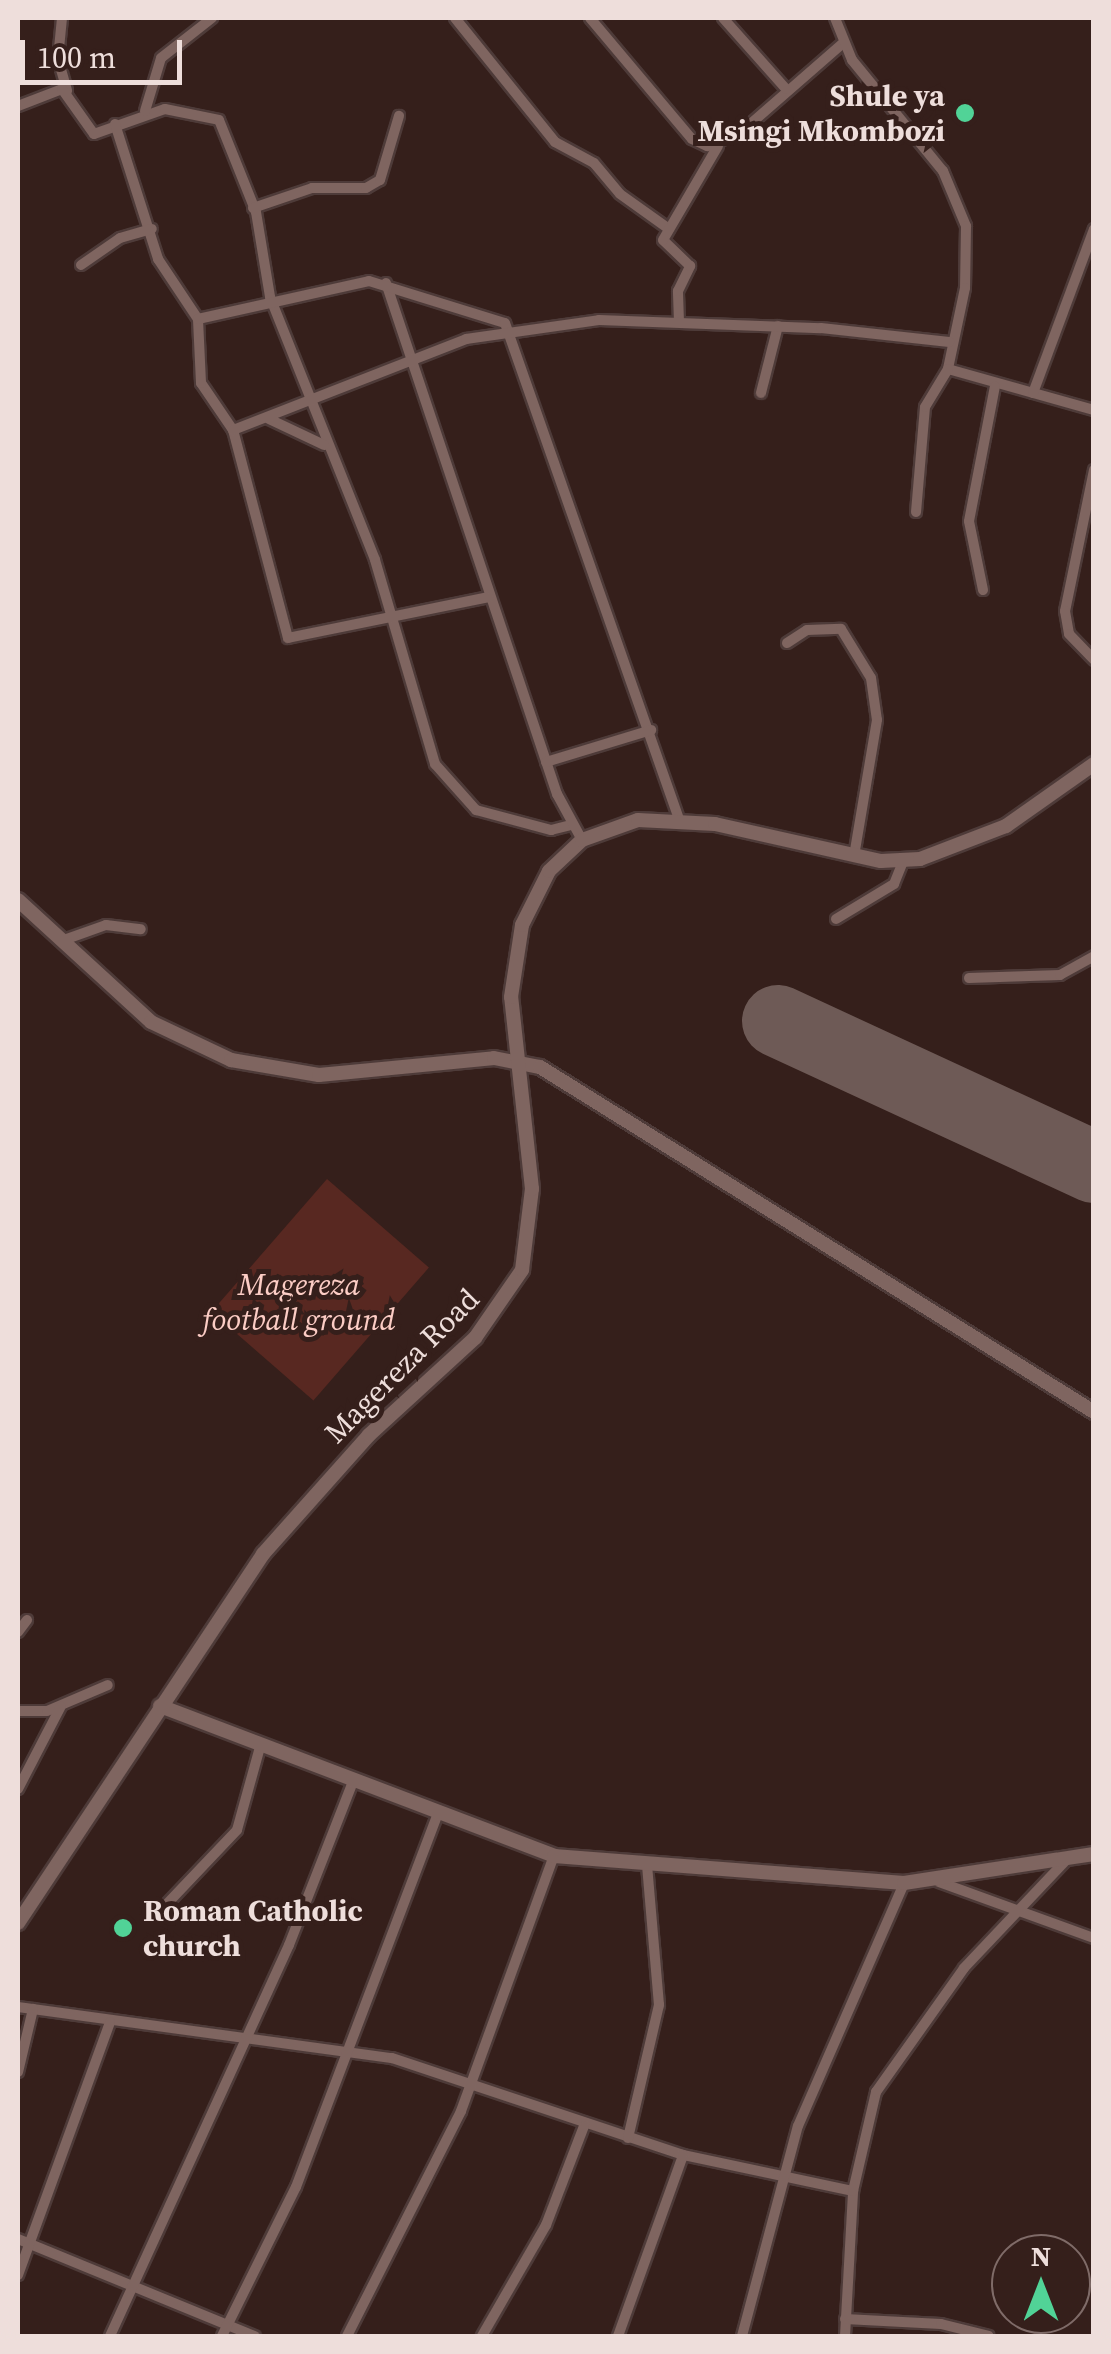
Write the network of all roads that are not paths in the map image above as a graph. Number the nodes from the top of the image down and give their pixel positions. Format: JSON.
{"nodes":[{"id":1,"x":62,"y":18,"type":"edge"},
{"id":2,"x":212,"y":18,"type":"edge"},
{"id":3,"x":455,"y":18,"type":"edge"},
{"id":4,"x":590,"y":18,"type":"edge"},
{"id":5,"x":723,"y":18,"type":"edge"},
{"id":6,"x":834,"y":18,"type":"edge"},
{"id":7,"x":842,"y":44,"type":"junction"},
{"id":8,"x":786,"y":89,"type":"junction"},
{"id":9,"x":67,"y":90,"type":"junction"},
{"id":10,"x":18,"y":106,"type":"edge"},
{"id":11,"x":146,"y":111,"type":"junction"},
{"id":12,"x":399,"y":116,"type":"dead end"},
{"id":13,"x":114,"y":124,"type":"junction"},
{"id":14,"x":718,"y":146,"type":"junction"},
{"id":15,"x":253,"y":208,"type":"junction"},
{"id":16,"x":152,"y":229,"type":"junction"},
{"id":17,"x":669,"y":229,"type":"junction"},
{"id":18,"x":1094,"y":229,"type":"edge"},
{"id":19,"x":81,"y":265,"type":"dead end"},
{"id":20,"x":386,"y":283,"type":"junction"},
{"id":21,"x":270,"y":297,"type":"junction"},
{"id":22,"x":198,"y":319,"type":"junction"},
{"id":23,"x":679,"y":322,"type":"junction"},
{"id":24,"x":778,"y":326,"type":"junction"},
{"id":25,"x":514,"y":336,"type":"junction"},
{"id":26,"x":950,"y":342,"type":"junction"},
{"id":27,"x":410,"y":362,"type":"junction"},
{"id":28,"x":948,"y":369,"type":"junction"},
{"id":29,"x":995,"y":386,"type":"junction"},
{"id":30,"x":761,"y":392,"type":"dead end"},
{"id":31,"x":1033,"y":393,"type":"junction"},
{"id":32,"x":307,"y":405,"type":"junction"},
{"id":33,"x":1094,"y":410,"type":"edge"},
{"id":34,"x":269,"y":419,"type":"junction"},
{"id":35,"x":233,"y":430,"type":"junction"},
{"id":36,"x":324,"y":445,"type":"junction"},
{"id":37,"x":1094,"y":470,"type":"edge"},
{"id":38,"x":916,"y":512,"type":"dead end"},
{"id":39,"x":983,"y":590,"type":"dead end"},
{"id":40,"x":489,"y":597,"type":"junction"},
{"id":41,"x":389,"y":617,"type":"junction"},
{"id":42,"x":787,"y":643,"type":"dead end"},
{"id":43,"x":1094,"y":660,"type":"edge"},
{"id":44,"x":651,"y":730,"type":"junction"},
{"id":45,"x":546,"y":762,"type":"junction"},
{"id":46,"x":1094,"y":764,"type":"edge"},
{"id":47,"x":679,"y":818,"type":"junction"},
{"id":48,"x":571,"y":826,"type":"junction"},
{"id":49,"x":582,"y":840,"type":"junction"},
{"id":50,"x":854,"y":856,"type":"junction"},
{"id":51,"x":903,"y":862,"type":"junction"},
{"id":52,"x":18,"y":900,"type":"edge"},
{"id":53,"x":836,"y":919,"type":"dead end"},
{"id":54,"x":141,"y":929,"type":"dead end"},
{"id":55,"x":62,"y":942,"type":"junction"},
{"id":56,"x":1094,"y":956,"type":"edge"},
{"id":57,"x":969,"y":978,"type":"dead end"},
{"id":58,"x":512,"y":1057,"type":"junction"},
{"id":59,"x":1094,"y":1412,"type":"edge"},
{"id":60,"x":27,"y":1620,"type":"dead end"},
{"id":61,"x":18,"y":1632,"type":"edge"},
{"id":62,"x":108,"y":1686,"type":"dead end"},
{"id":63,"x":61,"y":1705,"type":"junction"},
{"id":64,"x":160,"y":1706,"type":"junction"},
{"id":65,"x":18,"y":1712,"type":"edge"},
{"id":66,"x":260,"y":1746,"type":"junction"},
{"id":67,"x":352,"y":1784,"type":"junction"},
{"id":68,"x":18,"y":1789,"type":"edge"},
{"id":69,"x":437,"y":1816,"type":"junction"},
{"id":70,"x":1094,"y":1854,"type":"edge"},
{"id":71,"x":554,"y":1856,"type":"junction"},
{"id":72,"x":1070,"y":1858,"type":"junction"},
{"id":73,"x":647,"y":1866,"type":"junction"},
{"id":74,"x":939,"y":1882,"type":"junction"},
{"id":75,"x":904,"y":1883,"type":"junction"},
{"id":76,"x":164,"y":1907,"type":"dead end"},
{"id":77,"x":1022,"y":1910,"type":"junction"},
{"id":78,"x":18,"y":1923,"type":"edge"},
{"id":79,"x":1094,"y":1938,"type":"edge"},
{"id":80,"x":18,"y":2006,"type":"edge"},
{"id":81,"x":32,"y":2009,"type":"junction"},
{"id":82,"x":110,"y":2022,"type":"junction"},
{"id":83,"x":244,"y":2037,"type":"junction"},
{"id":84,"x":345,"y":2050,"type":"junction"},
{"id":85,"x":18,"y":2072,"type":"edge"},
{"id":86,"x":469,"y":2089,"type":"junction"},
{"id":87,"x":584,"y":2126,"type":"junction"},
{"id":88,"x":628,"y":2138,"type":"junction"},
{"id":89,"x":683,"y":2155,"type":"junction"},
{"id":90,"x":784,"y":2173,"type":"junction"},
{"id":91,"x":853,"y":2191,"type":"junction"},
{"id":92,"x":18,"y":2239,"type":"edge"},
{"id":93,"x":32,"y":2244,"type":"junction"},
{"id":94,"x":18,"y":2275,"type":"edge"},
{"id":95,"x":132,"y":2284,"type":"junction"},
{"id":96,"x":844,"y":2319,"type":"junction"},
{"id":97,"x":226,"y":2332,"type":"edge"},
{"id":98,"x":110,"y":2336,"type":"edge"},
{"id":99,"x":255,"y":2336,"type":"edge"},
{"id":100,"x":347,"y":2336,"type":"edge"},
{"id":101,"x":482,"y":2336,"type":"edge"},
{"id":102,"x":618,"y":2336,"type":"edge"},
{"id":103,"x":742,"y":2336,"type":"edge"},
{"id":104,"x":845,"y":2336,"type":"edge"},
{"id":105,"x":990,"y":2336,"type":"edge"}],
"edges":[{"from":1,"to":9,"type":"street"},
{"from":2,"to":11,"type":"street"},
{"from":3,"to":17,"type":"street"},
{"from":4,"to":14,"type":"street"},
{"from":5,"to":8,"type":"street"},
{"from":6,"to":7,"type":"street"},
{"from":7,"to":8,"type":"street"},
{"from":7,"to":26,"type":"street"},
{"from":8,"to":14,"type":"street"},
{"from":9,"to":10,"type":"street"},
{"from":9,"to":13,"type":"street"},
{"from":11,"to":13,"type":"street"},
{"from":11,"to":15,"type":"street"},
{"from":12,"to":15,"type":"street"},
{"from":13,"to":16,"type":"street"},
{"from":14,"to":17,"type":"street"},
{"from":15,"to":21,"type":"street"},
{"from":16,"to":19,"type":"street"},
{"from":16,"to":22,"type":"street"},
{"from":17,"to":23,"type":"street"},
{"from":18,"to":31,"type":"street"},
{"from":20,"to":21,"type":"street"},
{"from":20,"to":25,"type":"street"},
{"from":20,"to":27,"type":"street"},
{"from":21,"to":22,"type":"street"},
{"from":21,"to":32,"type":"street"},
{"from":22,"to":35,"type":"street"},
{"from":23,"to":24,"type":"street"},
{"from":23,"to":25,"type":"street"},
{"from":24,"to":26,"type":"street"},
{"from":24,"to":30,"type":"street"},
{"from":25,"to":27,"type":"street"},
{"from":25,"to":44,"type":"street"},
{"from":26,"to":28,"type":"street"},
{"from":27,"to":32,"type":"street"},
{"from":27,"to":40,"type":"street"},
{"from":28,"to":29,"type":"street"},
{"from":28,"to":38,"type":"street"},
{"from":29,"to":31,"type":"street"},
{"from":29,"to":39,"type":"street"},
{"from":31,"to":33,"type":"street"},
{"from":32,"to":34,"type":"street"},
{"from":32,"to":36,"type":"street"},
{"from":34,"to":35,"type":"street"},
{"from":34,"to":36,"type":"street"},
{"from":35,"to":41,"type":"street"},
{"from":36,"to":41,"type":"street"},
{"from":37,"to":43,"type":"street"},
{"from":40,"to":41,"type":"street"},
{"from":40,"to":45,"type":"street"},
{"from":41,"to":48,"type":"street"},
{"from":42,"to":50,"type":"street"},
{"from":44,"to":45,"type":"street"},
{"from":44,"to":47,"type":"street"},
{"from":45,"to":48,"type":"street"},
{"from":46,"to":51,"type":"street","name":"Magereza Road"},
{"from":47,"to":49,"type":"street","name":"Magereza Road"},
{"from":47,"to":50,"type":"street","name":"Magereza Road"},
{"from":48,"to":49,"type":"street"},
{"from":49,"to":58,"type":"street","name":"Magereza Road"},
{"from":50,"to":51,"type":"street","name":"Magereza Road"},
{"from":51,"to":53,"type":"street"},
{"from":52,"to":55,"type":"street"},
{"from":54,"to":55,"type":"street"},
{"from":55,"to":58,"type":"street"},
{"from":56,"to":57,"type":"street"},
{"from":58,"to":59,"type":"street"},
{"from":58,"to":64,"type":"street","name":"Magereza Road"},
{"from":60,"to":61,"type":"street"},
{"from":62,"to":63,"type":"street"},
{"from":63,"to":65,"type":"street"},
{"from":63,"to":68,"type":"street"},
{"from":64,"to":66,"type":"street"},
{"from":64,"to":78,"type":"street","name":"Magereza Road"},
{"from":66,"to":67,"type":"street"},
{"from":66,"to":76,"type":"street"},
{"from":67,"to":69,"type":"street"},
{"from":67,"to":83,"type":"street"},
{"from":69,"to":71,"type":"street"},
{"from":69,"to":84,"type":"street"},
{"from":70,"to":72,"type":"street"},
{"from":71,"to":73,"type":"street"},
{"from":71,"to":86,"type":"street"},
{"from":72,"to":74,"type":"street"},
{"from":72,"to":77,"type":"street"},
{"from":73,"to":75,"type":"street"},
{"from":73,"to":88,"type":"street"},
{"from":74,"to":75,"type":"street"},
{"from":74,"to":77,"type":"street"},
{"from":75,"to":90,"type":"street"},
{"from":77,"to":79,"type":"street"},
{"from":77,"to":91,"type":"street"},
{"from":80,"to":81,"type":"street"},
{"from":81,"to":82,"type":"street"},
{"from":81,"to":85,"type":"street"},
{"from":82,"to":83,"type":"street"},
{"from":82,"to":93,"type":"street"},
{"from":83,"to":84,"type":"street"},
{"from":83,"to":95,"type":"street"},
{"from":84,"to":86,"type":"street"},
{"from":84,"to":97,"type":"street"},
{"from":86,"to":87,"type":"street"},
{"from":86,"to":100,"type":"street"},
{"from":87,"to":88,"type":"street"},
{"from":87,"to":101,"type":"street"},
{"from":88,"to":89,"type":"street"},
{"from":89,"to":90,"type":"street"},
{"from":89,"to":102,"type":"street"},
{"from":90,"to":91,"type":"street"},
{"from":90,"to":103,"type":"street"},
{"from":91,"to":96,"type":"street"},
{"from":92,"to":93,"type":"street"},
{"from":93,"to":94,"type":"street"},
{"from":93,"to":95,"type":"street"},
{"from":95,"to":97,"type":"street"},
{"from":95,"to":98,"type":"street"},
{"from":96,"to":104,"type":"street"},
{"from":96,"to":105,"type":"street"},
{"from":97,"to":99,"type":"street"}]}
